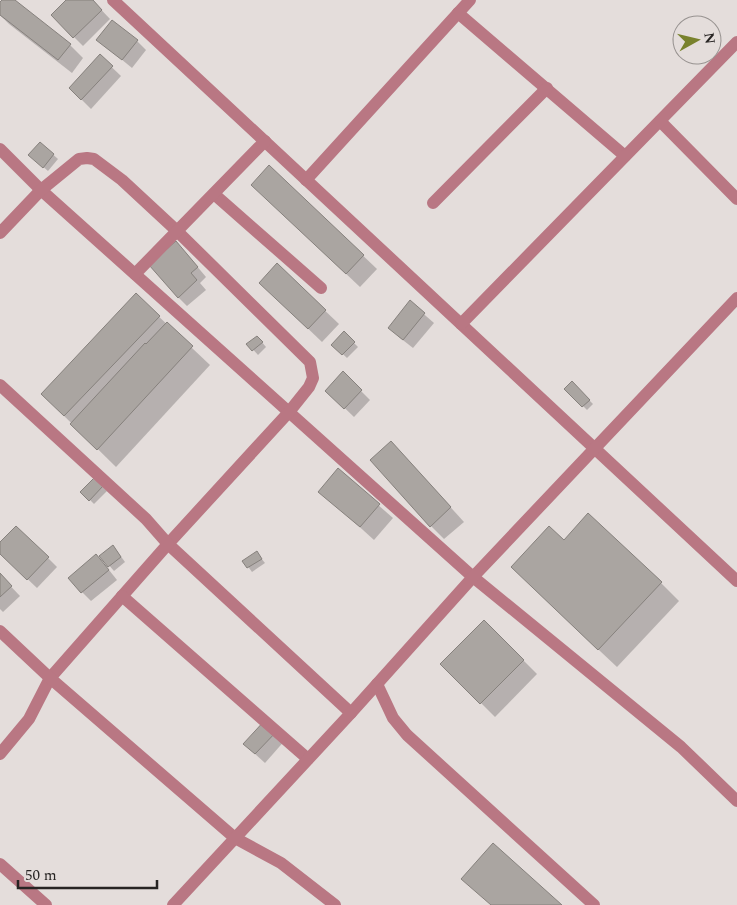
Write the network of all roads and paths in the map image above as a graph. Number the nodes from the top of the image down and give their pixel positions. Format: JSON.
{"nodes":[{"id":1,"x":113,"y":0,"type":"edge"},
{"id":2,"x":470,"y":0,"type":"edge"},
{"id":3,"x":458,"y":13,"type":"junction"},
{"id":4,"x":737,"y":42,"type":"edge"},
{"id":5,"x":546,"y":88,"type":"junction"},
{"id":6,"x":660,"y":121,"type":"junction"},
{"id":7,"x":265,"y":141,"type":"junction"},
{"id":8,"x":0,"y":149,"type":"edge"},
{"id":9,"x":625,"y":156,"type":"junction"},
{"id":10,"x":306,"y":180,"type":"junction"},
{"id":11,"x":41,"y":190,"type":"junction"},
{"id":12,"x":214,"y":194,"type":"junction"},
{"id":13,"x":737,"y":198,"type":"edge"},
{"id":14,"x":433,"y":203,"type":"dead end"},
{"id":15,"x":178,"y":231,"type":"junction"},
{"id":16,"x":0,"y":233,"type":"edge"},
{"id":17,"x":135,"y":274,"type":"junction"},
{"id":18,"x":321,"y":288,"type":"dead end"},
{"id":19,"x":737,"y":298,"type":"edge"},
{"id":20,"x":461,"y":324,"type":"junction"},
{"id":21,"x":0,"y":385,"type":"edge"},
{"id":22,"x":289,"y":412,"type":"junction"},
{"id":23,"x":594,"y":448,"type":"junction"},
{"id":24,"x":168,"y":544,"type":"junction"},
{"id":25,"x":473,"y":577,"type":"junction"},
{"id":26,"x":737,"y":581,"type":"edge"},
{"id":27,"x":122,"y":596,"type":"junction"},
{"id":28,"x":0,"y":631,"type":"edge"},
{"id":29,"x":50,"y":678,"type":"junction"},
{"id":30,"x":377,"y":684,"type":"junction"},
{"id":31,"x":351,"y":713,"type":"junction"},
{"id":32,"x":0,"y":754,"type":"edge"},
{"id":33,"x":308,"y":759,"type":"junction"},
{"id":34,"x":737,"y":801,"type":"edge"},
{"id":35,"x":235,"y":838,"type":"junction"},
{"id":36,"x":0,"y":864,"type":"edge"},
{"id":37,"x":46,"y":905,"type":"edge"},
{"id":38,"x":173,"y":905,"type":"edge"},
{"id":39,"x":335,"y":905,"type":"edge"},
{"id":40,"x":594,"y":905,"type":"edge"}],
"edges":[{"from":1,"to":7,"type":"street"},
{"from":2,"to":3,"type":"street"},
{"from":3,"to":5,"type":"street"},
{"from":3,"to":10,"type":"street"},
{"from":4,"to":6,"type":"street"},
{"from":5,"to":9,"type":"street"},
{"from":5,"to":14,"type":"street"},
{"from":6,"to":9,"type":"street"},
{"from":6,"to":13,"type":"street"},
{"from":7,"to":10,"type":"street"},
{"from":7,"to":12,"type":"street"},
{"from":8,"to":11,"type":"street"},
{"from":9,"to":20,"type":"street"},
{"from":10,"to":20,"type":"street"},
{"from":11,"to":15,"type":"street"},
{"from":11,"to":16,"type":"street"},
{"from":11,"to":17,"type":"street"},
{"from":12,"to":15,"type":"street"},
{"from":12,"to":18,"type":"street"},
{"from":15,"to":17,"type":"street"},
{"from":15,"to":22,"type":"street"},
{"from":17,"to":22,"type":"street"},
{"from":19,"to":23,"type":"street"},
{"from":20,"to":23,"type":"street"},
{"from":21,"to":24,"type":"street"},
{"from":22,"to":24,"type":"street"},
{"from":22,"to":25,"type":"street"},
{"from":23,"to":25,"type":"street"},
{"from":23,"to":26,"type":"street"},
{"from":24,"to":27,"type":"street"},
{"from":24,"to":31,"type":"street"},
{"from":25,"to":30,"type":"street"},
{"from":25,"to":34,"type":"street"},
{"from":27,"to":29,"type":"street"},
{"from":27,"to":33,"type":"street"},
{"from":28,"to":29,"type":"street"},
{"from":29,"to":32,"type":"street"},
{"from":29,"to":35,"type":"street"},
{"from":30,"to":31,"type":"street"},
{"from":30,"to":40,"type":"street"},
{"from":31,"to":33,"type":"street"},
{"from":33,"to":35,"type":"street"},
{"from":35,"to":38,"type":"street"},
{"from":35,"to":39,"type":"street"},
{"from":36,"to":37,"type":"street"}]}
